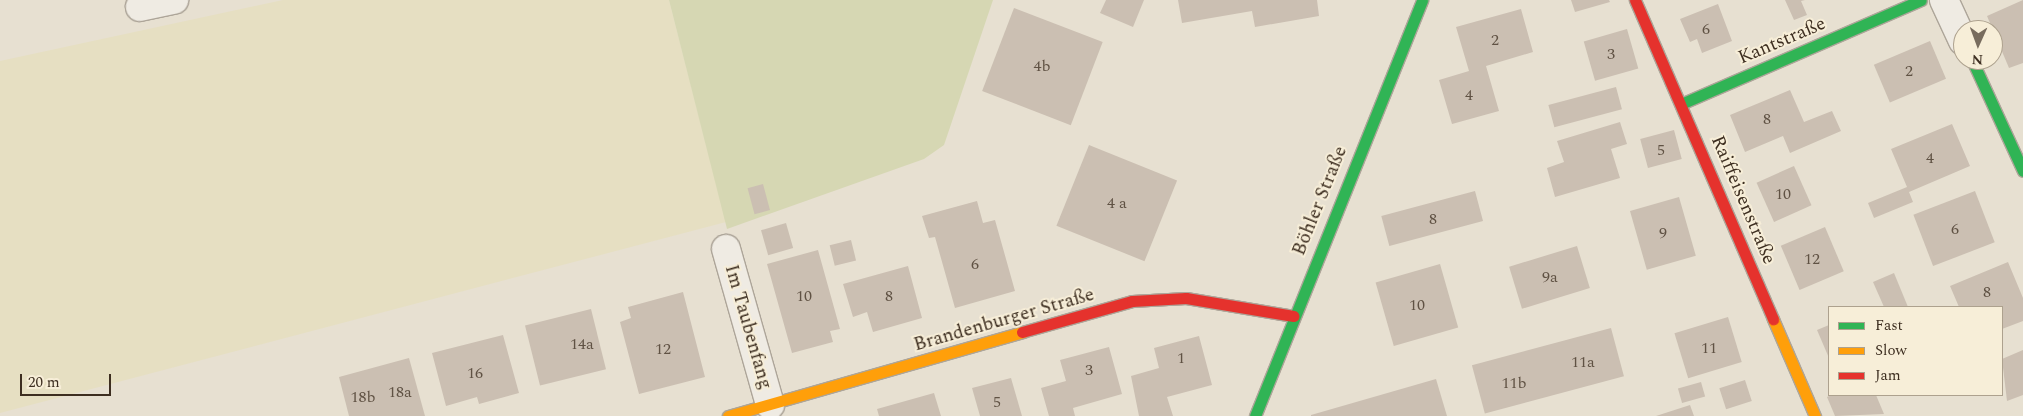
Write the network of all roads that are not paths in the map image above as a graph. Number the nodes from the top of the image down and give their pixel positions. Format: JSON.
{"nodes":[{"id":1,"x":174,"y":0,"type":"edge"},
{"id":2,"x":1422,"y":0,"type":"edge"},
{"id":3,"x":1635,"y":0,"type":"edge"},
{"id":4,"x":1921,"y":0,"type":"edge"},
{"id":5,"x":1944,"y":0,"type":"edge"},
{"id":6,"x":140,"y":7,"type":"dead end"},
{"id":7,"x":1953,"y":20,"type":"edge"},
{"id":8,"x":1977,"y":70,"type":"edge"},
{"id":9,"x":1683,"y":103,"type":"junction"},
{"id":10,"x":2023,"y":171,"type":"edge"},
{"id":11,"x":726,"y":250,"type":"dead end"},
{"id":12,"x":1293,"y":316,"type":"junction"},
{"id":13,"x":770,"y":405,"type":"junction"},
{"id":14,"x":728,"y":416,"type":"edge"},
{"id":15,"x":1254,"y":416,"type":"edge"},
{"id":16,"x":1815,"y":416,"type":"edge"}],
"edges":[{"from":1,"to":6,"type":"street"},
{"from":2,"to":12,"type":"street","name":"Böhler Straße"},
{"from":3,"to":9,"type":"street","name":"Raiffeisenstraße"},
{"from":4,"to":9,"type":"street","name":"Kantstraße"},
{"from":5,"to":7,"type":"street"},
{"from":8,"to":10,"type":"street"},
{"from":9,"to":16,"type":"street","name":"Raiffeisenstraße"},
{"from":11,"to":13,"type":"street","name":"Im Taubenfang"},
{"from":12,"to":13,"type":"street","name":"Brandenburger Straße"},
{"from":12,"to":15,"type":"street","name":"Böhler Straße"},
{"from":13,"to":14,"type":"street","name":"Brandenburger Straße"}]}
